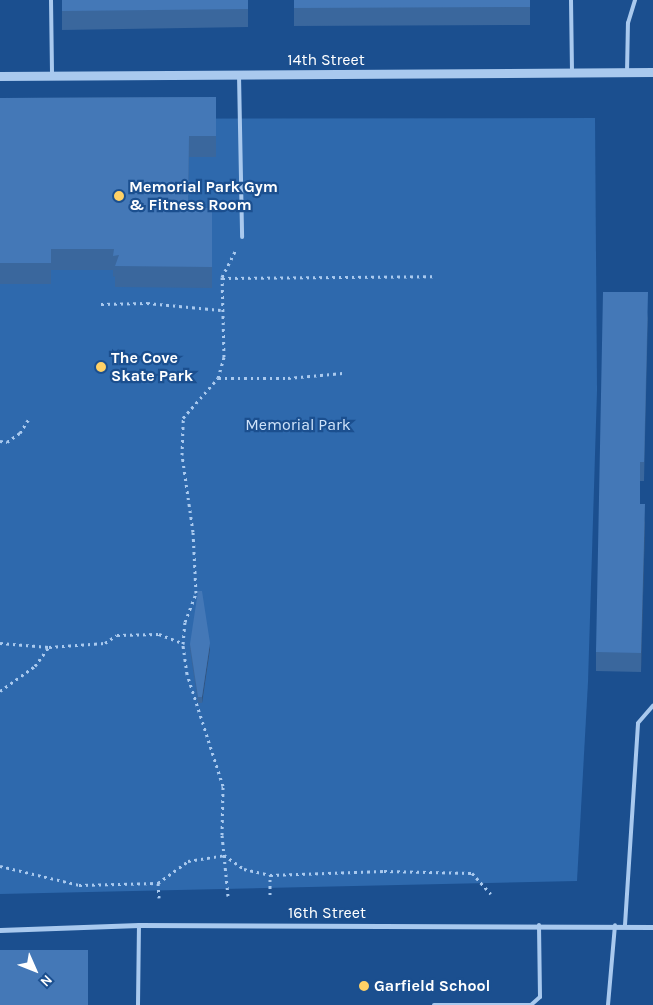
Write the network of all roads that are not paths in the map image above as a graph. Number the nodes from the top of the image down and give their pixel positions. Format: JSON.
{"nodes":[{"id":1,"x":51,"y":0,"type":"edge"},
{"id":2,"x":571,"y":0,"type":"edge"},
{"id":3,"x":635,"y":0,"type":"edge"},
{"id":4,"x":653,"y":72,"type":"edge"},
{"id":5,"x":627,"y":73,"type":"junction"},
{"id":6,"x":572,"y":74,"type":"junction"},
{"id":7,"x":240,"y":75,"type":"junction"},
{"id":8,"x":0,"y":76,"type":"edge"},
{"id":9,"x":52,"y":76,"type":"junction"},
{"id":10,"x":242,"y":237,"type":"road end"},
{"id":11,"x":653,"y":706,"type":"edge"},
{"id":12,"x":139,"y":925,"type":"junction"},
{"id":13,"x":615,"y":925,"type":"junction"},
{"id":14,"x":624,"y":925,"type":"junction"},
{"id":15,"x":539,"y":926,"type":"junction"},
{"id":16,"x":653,"y":927,"type":"edge"},
{"id":17,"x":0,"y":930,"type":"edge"},
{"id":18,"x":138,"y":1005,"type":"edge"},
{"id":19,"x":434,"y":1005,"type":"edge"},
{"id":20,"x":608,"y":1005,"type":"edge"}],
"edges":[{"from":1,"to":9,"type":"lane"},
{"from":2,"to":6,"type":"lane"},
{"from":3,"to":5,"type":"lane"},
{"from":4,"to":5,"type":"street","name":"14th Street"},
{"from":5,"to":6,"type":"street","name":"14th Street"},
{"from":6,"to":7,"type":"street","name":"14th Street"},
{"from":7,"to":9,"type":"street","name":"14th Street"},
{"from":7,"to":10,"type":"lane"},
{"from":8,"to":9,"type":"street","name":"14th Street"},
{"from":11,"to":14,"type":"lane"},
{"from":12,"to":15,"type":"street","name":"16th Street"},
{"from":12,"to":17,"type":"street","name":"16th Street"},
{"from":12,"to":18,"type":"lane"},
{"from":13,"to":14,"type":"street","name":"16th Street"},
{"from":13,"to":15,"type":"street","name":"16th Street"},
{"from":13,"to":20,"type":"lane"},
{"from":14,"to":16,"type":"street","name":"16th Street"},
{"from":15,"to":19,"type":"lane"}]}
